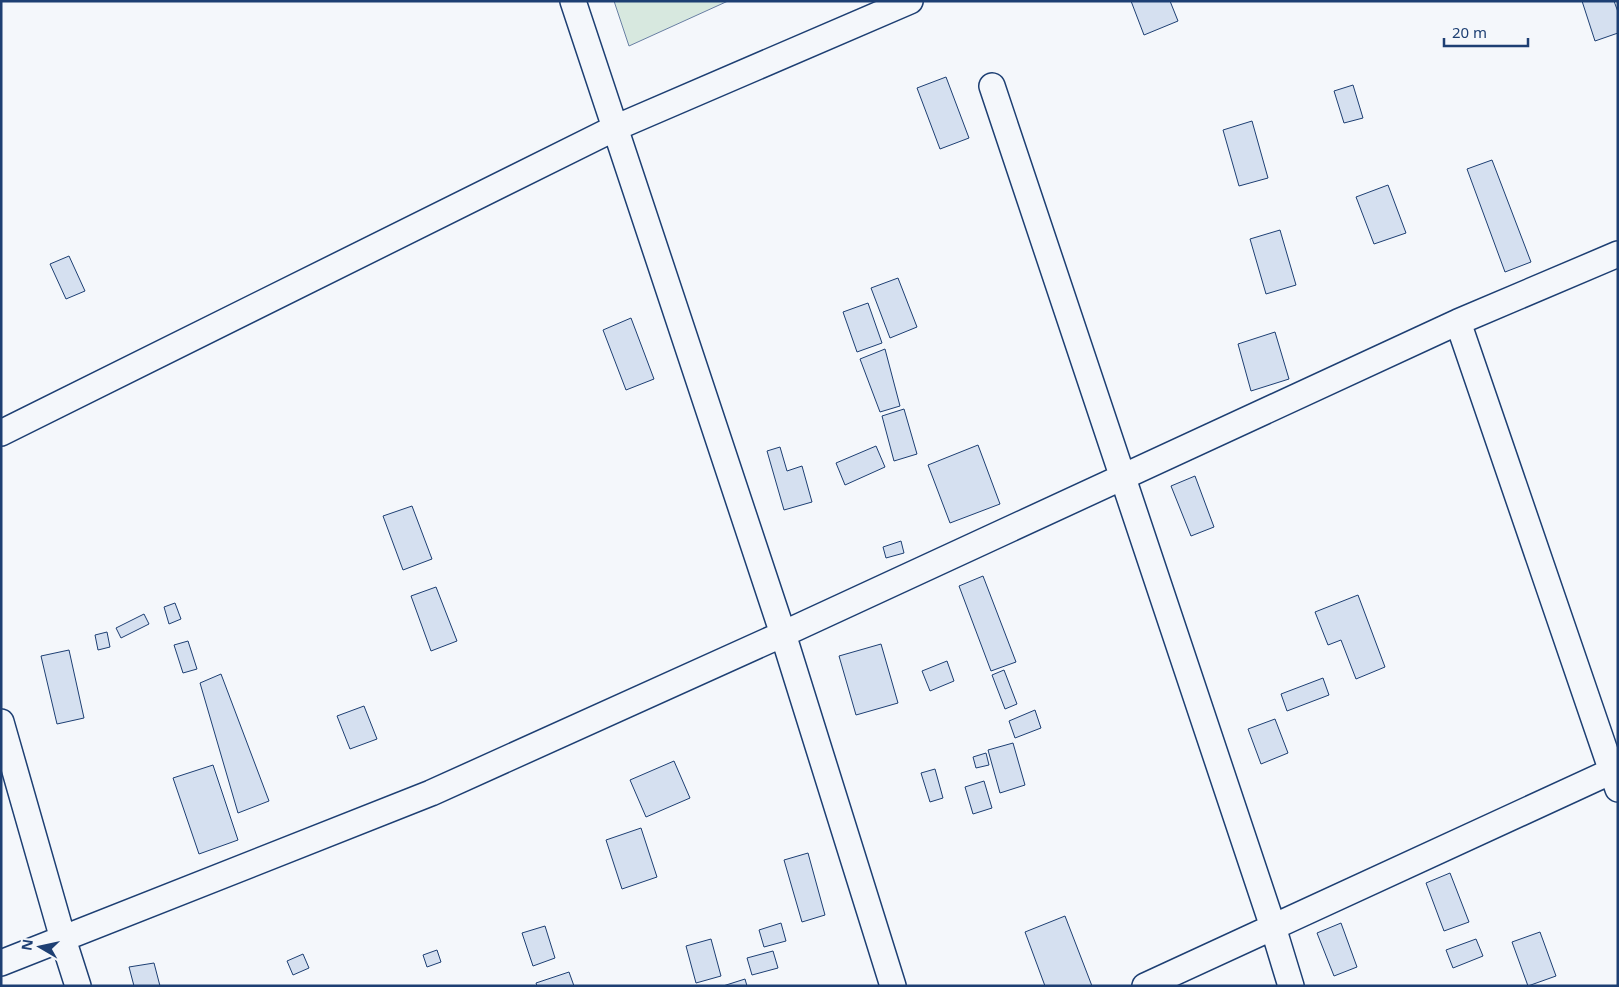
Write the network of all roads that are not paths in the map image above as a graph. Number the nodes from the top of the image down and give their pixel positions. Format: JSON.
{"nodes":[{"id":1,"x":573,"y":1,"type":"edge"},
{"id":2,"x":910,"y":1,"type":"edge"},
{"id":3,"x":992,"y":86,"type":"dead end"},
{"id":4,"x":615,"y":128,"type":"junction"},
{"id":5,"x":1618,"y":254,"type":"edge"},
{"id":6,"x":1458,"y":322,"type":"junction"},
{"id":7,"x":1,"y":433,"type":"edge"},
{"id":8,"x":1123,"y":477,"type":"junction"},
{"id":9,"x":783,"y":634,"type":"junction"},
{"id":10,"x":1,"y":722,"type":"edge"},
{"id":11,"x":1615,"y":780,"type":"edge"},
{"id":12,"x":1273,"y":927,"type":"junction"},
{"id":13,"x":63,"y":939,"type":"junction"},
{"id":14,"x":1,"y":963,"type":"edge"},
{"id":15,"x":78,"y":986,"type":"edge"},
{"id":16,"x":893,"y":986,"type":"edge"},
{"id":17,"x":1145,"y":986,"type":"edge"},
{"id":18,"x":1291,"y":986,"type":"edge"}],
"edges":[{"from":1,"to":4,"type":"street"},
{"from":2,"to":4,"type":"street"},
{"from":3,"to":8,"type":"street"},
{"from":4,"to":7,"type":"street"},
{"from":4,"to":9,"type":"street"},
{"from":5,"to":6,"type":"street"},
{"from":6,"to":8,"type":"street"},
{"from":6,"to":11,"type":"street"},
{"from":8,"to":9,"type":"street"},
{"from":8,"to":12,"type":"street"},
{"from":9,"to":13,"type":"street"},
{"from":9,"to":16,"type":"street"},
{"from":10,"to":13,"type":"street"},
{"from":11,"to":12,"type":"street"},
{"from":12,"to":17,"type":"street"},
{"from":12,"to":18,"type":"street"},
{"from":13,"to":14,"type":"street"},
{"from":13,"to":15,"type":"street"}]}
